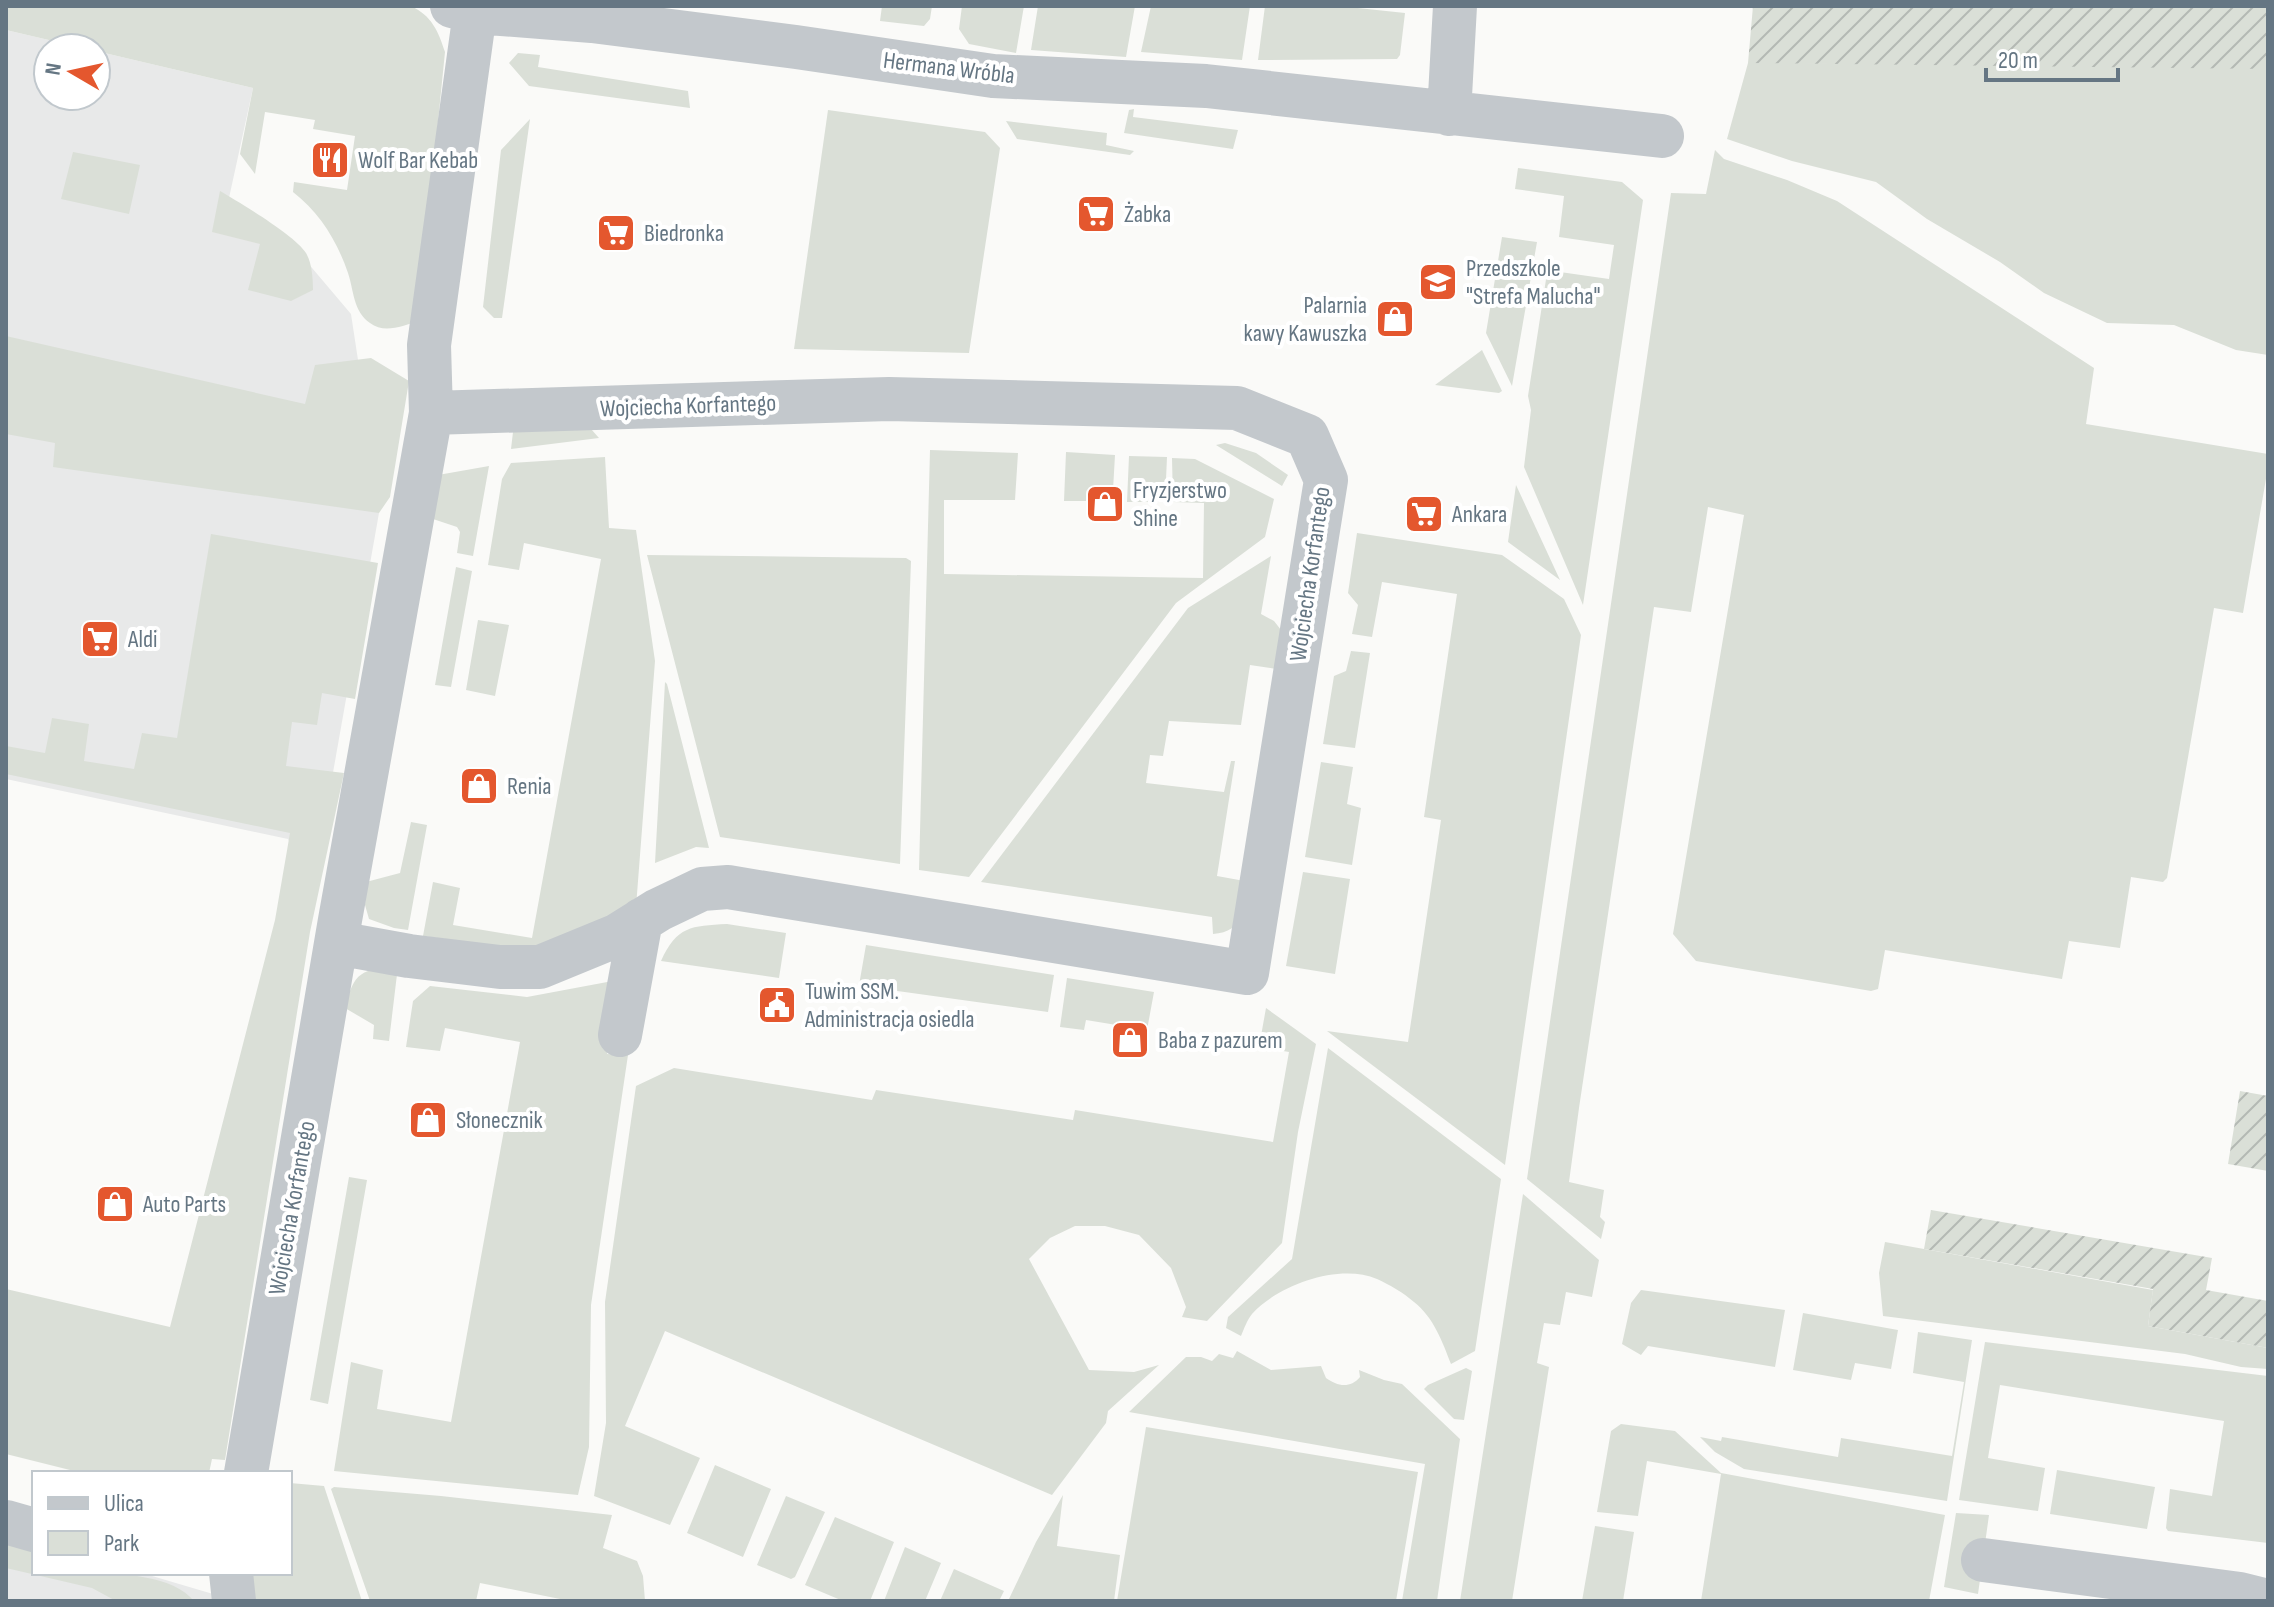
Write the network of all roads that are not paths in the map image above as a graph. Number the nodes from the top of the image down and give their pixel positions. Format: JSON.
{"nodes":[{"id":1,"x":1455,"y":6,"type":"edge"},
{"id":2,"x":463,"y":9,"type":"edge"},
{"id":3,"x":1449,"y":114,"type":"junction"},
{"id":4,"x":1662,"y":136,"type":"dead end"},
{"id":5,"x":431,"y":413,"type":"junction"},
{"id":6,"x":641,"y":920,"type":"junction"},
{"id":7,"x":337,"y":943,"type":"junction"},
{"id":8,"x":620,"y":1035,"type":"dead end"},
{"id":9,"x":246,"y":1471,"type":"edge"},
{"id":10,"x":6,"y":1522,"type":"edge"},
{"id":11,"x":32,"y":1529,"type":"edge"},
{"id":12,"x":1983,"y":1560,"type":"dead end"},
{"id":13,"x":231,"y":1575,"type":"edge"},
{"id":14,"x":234,"y":1601,"type":"edge"},
{"id":15,"x":2268,"y":1601,"type":"edge"}],
"edges":[{"from":1,"to":3,"type":"street"},
{"from":2,"to":3,"type":"street","name":"Hermana Wróbla"},
{"from":2,"to":5,"type":"street","name":"Wojciecha Korfantego"},
{"from":3,"to":4,"type":"street","name":"Hermana Wróbla"},
{"from":5,"to":6,"type":"street","name":"Wojciecha Korfantego"},
{"from":5,"to":7,"type":"street","name":"Wojciecha Korfantego"},
{"from":6,"to":7,"type":"street","name":"Wojciecha Korfantego"},
{"from":6,"to":8,"type":"street"},
{"from":7,"to":9,"type":"street","name":"Wojciecha Korfantego"},
{"from":10,"to":11,"type":"street"},
{"from":12,"to":15,"type":"street"},
{"from":13,"to":14,"type":"street"}]}
